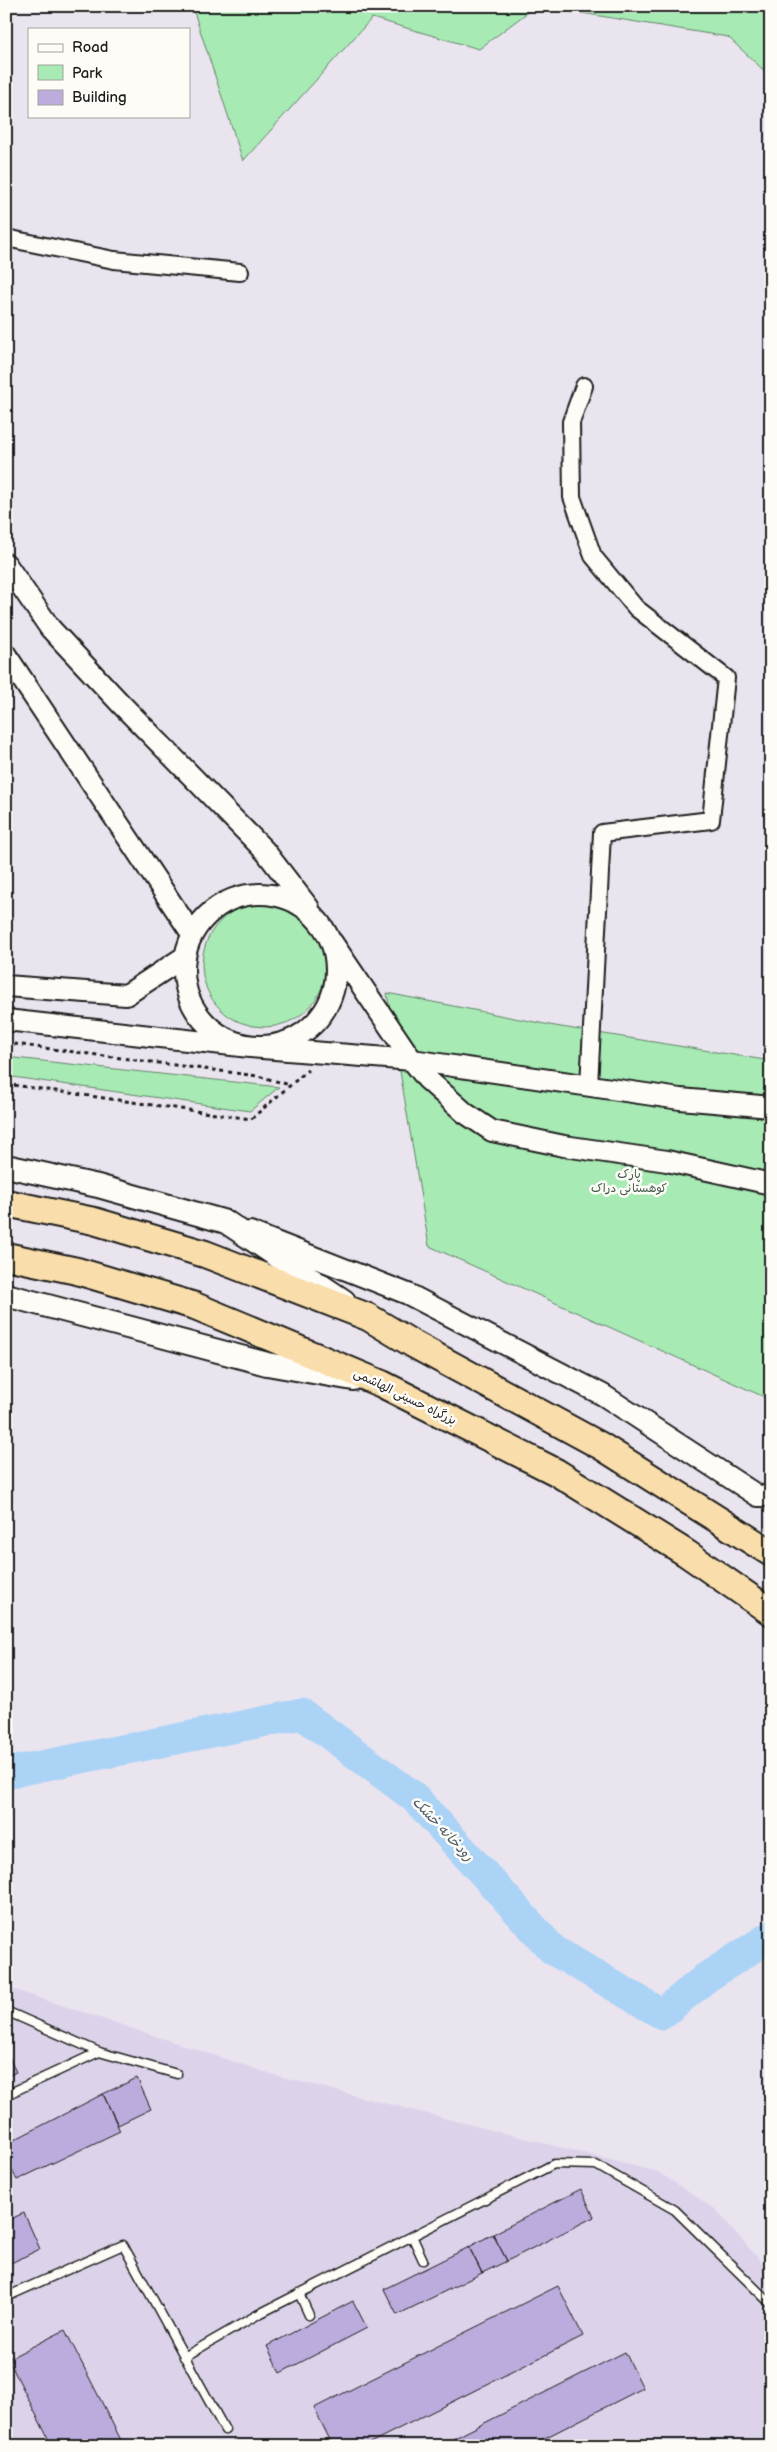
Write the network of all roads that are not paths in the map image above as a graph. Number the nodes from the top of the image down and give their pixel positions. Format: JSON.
{"nodes":[{"id":1,"x":6,"y":238,"type":"edge"},
{"id":2,"x":240,"y":272,"type":"dead end"},
{"id":3,"x":584,"y":386,"type":"dead end"},
{"id":4,"x":6,"y":564,"type":"edge"},
{"id":5,"x":6,"y":655,"type":"edge"},
{"id":6,"x":318,"y":919,"type":"junction"},
{"id":7,"x":192,"y":934,"type":"junction"},
{"id":8,"x":332,"y":942,"type":"junction"},
{"id":9,"x":184,"y":957,"type":"junction"},
{"id":10,"x":6,"y":986,"type":"edge"},
{"id":11,"x":48,"y":990,"type":"junction"},
{"id":12,"x":6,"y":1020,"type":"edge"},
{"id":13,"x":43,"y":1024,"type":"junction"},
{"id":14,"x":250,"y":1047,"type":"junction"},
{"id":15,"x":412,"y":1060,"type":"junction"},
{"id":16,"x":589,"y":1086,"type":"junction"},
{"id":17,"x":771,"y":1107,"type":"edge"},
{"id":18,"x":6,"y":1166,"type":"edge"},
{"id":19,"x":771,"y":1184,"type":"edge"},
{"id":20,"x":6,"y":1204,"type":"edge"},
{"id":21,"x":226,"y":1222,"type":"junction"},
{"id":22,"x":6,"y":1256,"type":"edge"},
{"id":23,"x":6,"y":1295,"type":"edge"},
{"id":24,"x":368,"y":1316,"type":"junction"},
{"id":25,"x":382,"y":1384,"type":"junction"},
{"id":26,"x":771,"y":1496,"type":"edge"},
{"id":27,"x":771,"y":1553,"type":"edge"},
{"id":28,"x":771,"y":1612,"type":"edge"},
{"id":29,"x":6,"y":2011,"type":"edge"},
{"id":30,"x":99,"y":2052,"type":"junction"},
{"id":31,"x":177,"y":2074,"type":"dead end"},
{"id":32,"x":6,"y":2095,"type":"edge"},
{"id":33,"x":412,"y":2236,"type":"junction"},
{"id":34,"x":423,"y":2260,"type":"dead end"},
{"id":35,"x":299,"y":2293,"type":"junction"},
{"id":36,"x":6,"y":2297,"type":"edge"},
{"id":37,"x":771,"y":2304,"type":"edge"},
{"id":38,"x":309,"y":2315,"type":"dead end"},
{"id":39,"x":184,"y":2357,"type":"junction"},
{"id":40,"x":225,"y":2430,"type":"dead end"}],
"edges":[{"from":1,"to":2,"type":"street"},
{"from":3,"to":16,"type":"street"},
{"from":4,"to":6,"type":"street"},
{"from":5,"to":7,"type":"street"},
{"from":6,"to":7,"type":"street"},
{"from":6,"to":8,"type":"street"},
{"from":7,"to":9,"type":"street"},
{"from":8,"to":14,"type":"street"},
{"from":8,"to":15,"type":"street"},
{"from":9,"to":11,"type":"street"},
{"from":9,"to":14,"type":"street"},
{"from":10,"to":11,"type":"street"},
{"from":11,"to":13,"type":"street"},
{"from":12,"to":13,"type":"street"},
{"from":13,"to":14,"type":"street"},
{"from":14,"to":15,"type":"street"},
{"from":15,"to":16,"type":"street"},
{"from":15,"to":19,"type":"street"},
{"from":16,"to":17,"type":"street"},
{"from":18,"to":21,"type":"main road"},
{"from":20,"to":24,"type":"highway"},
{"from":21,"to":24,"type":"main road"},
{"from":21,"to":26,"type":"street"},
{"from":22,"to":25,"type":"highway","name":"بزرگراه حسینی الهاشمی"},
{"from":23,"to":25,"type":"main road"},
{"from":24,"to":27,"type":"highway"},
{"from":25,"to":28,"type":"highway","name":"بزرگراه حسینی الهاشمی"},
{"from":29,"to":30,"type":"lane"},
{"from":30,"to":31,"type":"lane"},
{"from":30,"to":32,"type":"lane"},
{"from":33,"to":34,"type":"lane"},
{"from":33,"to":35,"type":"lane"},
{"from":33,"to":37,"type":"lane"},
{"from":35,"to":38,"type":"lane"},
{"from":35,"to":39,"type":"lane"},
{"from":36,"to":39,"type":"lane"},
{"from":39,"to":40,"type":"lane"}]}
